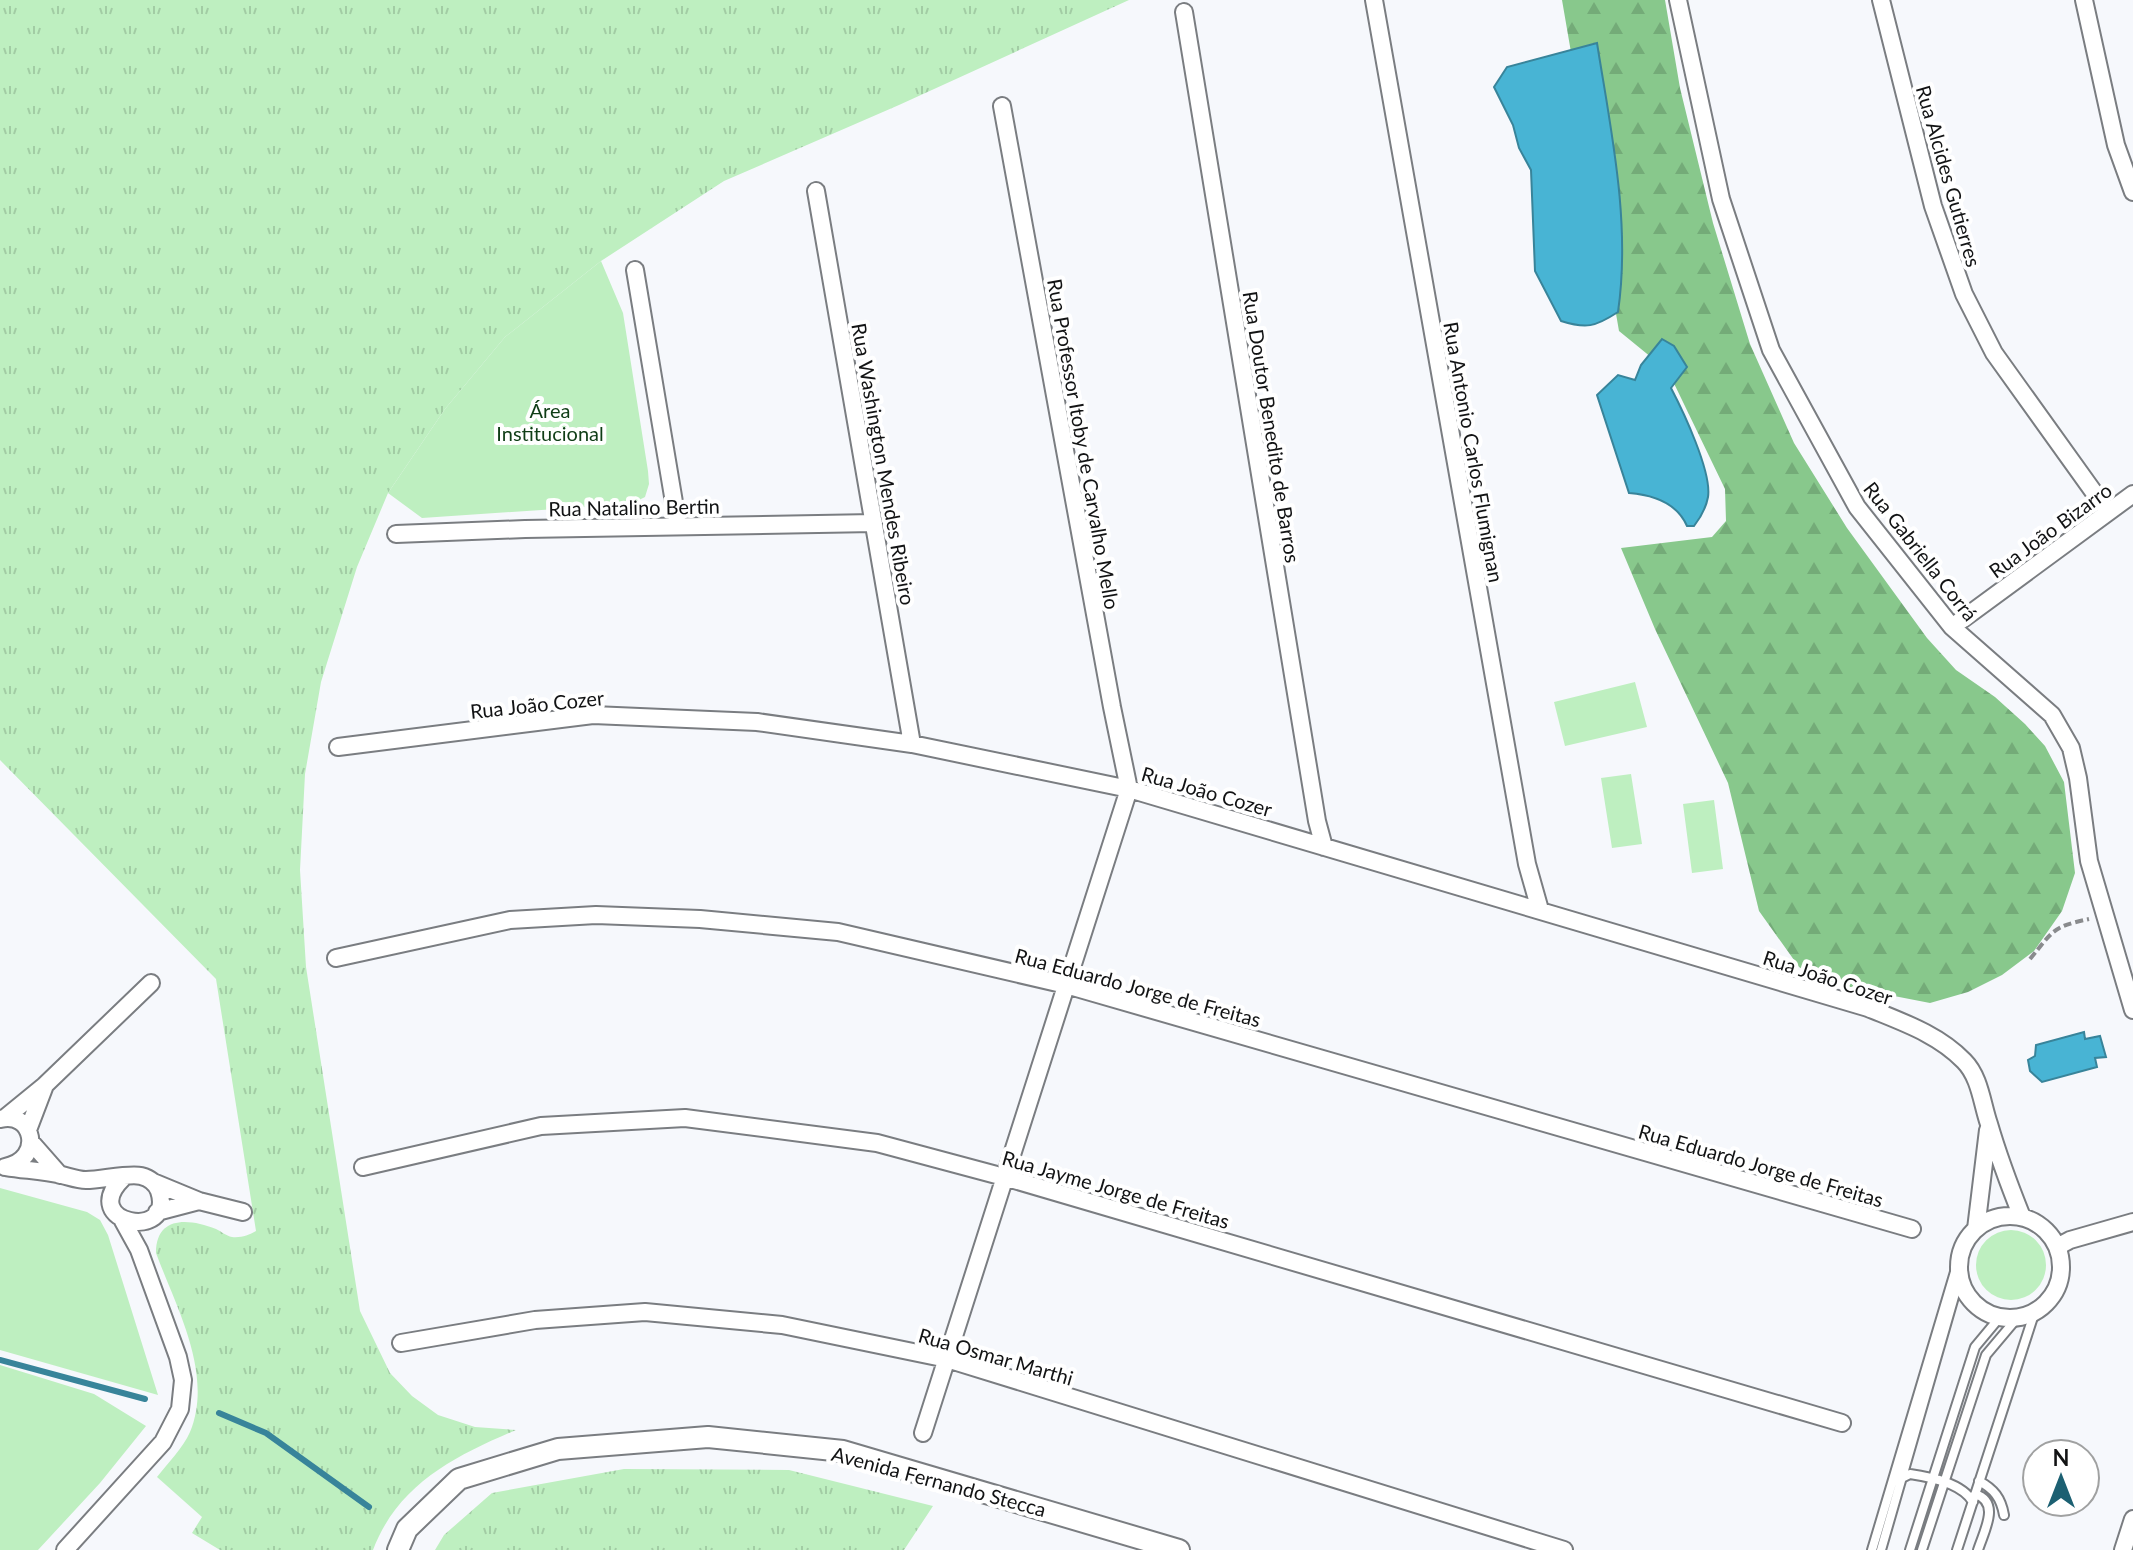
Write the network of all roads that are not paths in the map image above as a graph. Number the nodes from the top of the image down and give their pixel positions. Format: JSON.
{"nodes":[{"id":1,"x":1374,"y":0,"type":"edge"},
{"id":2,"x":1678,"y":0,"type":"edge"},
{"id":3,"x":1881,"y":0,"type":"edge"},
{"id":4,"x":2084,"y":0,"type":"edge"},
{"id":5,"x":1184,"y":12,"type":"dead end"},
{"id":6,"x":1002,"y":106,"type":"dead end"},
{"id":7,"x":816,"y":191,"type":"dead end"},
{"id":8,"x":2133,"y":192,"type":"edge"},
{"id":9,"x":635,"y":270,"type":"dead end"},
{"id":10,"x":2133,"y":494,"type":"edge"},
{"id":11,"x":2108,"y":512,"type":"junction"},
{"id":12,"x":874,"y":523,"type":"junction"},
{"id":13,"x":678,"y":526,"type":"junction"},
{"id":14,"x":396,"y":534,"type":"dead end"},
{"id":15,"x":1952,"y":627,"type":"junction"},
{"id":16,"x":912,"y":744,"type":"junction"},
{"id":17,"x":338,"y":747,"type":"dead end"},
{"id":18,"x":1129,"y":789,"type":"junction"},
{"id":19,"x":1324,"y":847,"type":"junction"},
{"id":20,"x":1540,"y":910,"type":"junction"},
{"id":21,"x":336,"y":958,"type":"dead end"},
{"id":22,"x":151,"y":983,"type":"dead end"},
{"id":23,"x":1066,"y":985,"type":"junction"},
{"id":24,"x":2133,"y":1010,"type":"edge"},
{"id":25,"x":44,"y":1086,"type":"junction"},
{"id":26,"x":3,"y":1118,"type":"edge"},
{"id":27,"x":1989,"y":1125,"type":"junction"},
{"id":28,"x":30,"y":1136,"type":"junction"},
{"id":29,"x":3,"y":1166,"type":"edge"},
{"id":30,"x":363,"y":1167,"type":"dead end"},
{"id":31,"x":60,"y":1175,"type":"junction"},
{"id":32,"x":1004,"y":1177,"type":"junction"},
{"id":33,"x":123,"y":1178,"type":"junction"},
{"id":34,"x":83,"y":1180,"type":"junction"},
{"id":35,"x":153,"y":1182,"type":"junction"},
{"id":36,"x":111,"y":1199,"type":"junction"},
{"id":37,"x":199,"y":1201,"type":"junction"},
{"id":38,"x":243,"y":1212,"type":"dead end"},
{"id":39,"x":153,"y":1216,"type":"junction"},
{"id":40,"x":2022,"y":1217,"type":"junction"},
{"id":41,"x":123,"y":1221,"type":"junction"},
{"id":42,"x":2133,"y":1222,"type":"edge"},
{"id":43,"x":1912,"y":1229,"type":"dead end"},
{"id":44,"x":1976,"y":1229,"type":"junction"},
{"id":45,"x":2057,"y":1247,"type":"junction"},
{"id":46,"x":139,"y":1250,"type":"junction"},
{"id":47,"x":1960,"y":1255,"type":"junction"},
{"id":48,"x":1960,"y":1276,"type":"junction"},
{"id":49,"x":2035,"y":1311,"type":"junction"},
{"id":50,"x":2000,"y":1317,"type":"junction"},
{"id":51,"x":2018,"y":1317,"type":"junction"},
{"id":52,"x":401,"y":1343,"type":"dead end"},
{"id":53,"x":947,"y":1359,"type":"junction"},
{"id":54,"x":1842,"y":1423,"type":"dead end"},
{"id":55,"x":923,"y":1433,"type":"dead end"},
{"id":56,"x":1909,"y":1440,"type":"junction"},
{"id":57,"x":1901,"y":1477,"type":"junction"},
{"id":58,"x":1933,"y":1479,"type":"junction"},
{"id":59,"x":1979,"y":1481,"type":"junction"},
{"id":60,"x":1944,"y":1483,"type":"junction"},
{"id":61,"x":1891,"y":1486,"type":"junction"},
{"id":62,"x":1974,"y":1498,"type":"junction"},
{"id":63,"x":2004,"y":1515,"type":"dead end"},
{"id":64,"x":2133,"y":1519,"type":"edge"},
{"id":65,"x":65,"y":1550,"type":"edge"},
{"id":66,"x":398,"y":1550,"type":"edge"},
{"id":67,"x":1179,"y":1550,"type":"edge"},
{"id":68,"x":1564,"y":1550,"type":"edge"},
{"id":69,"x":1872,"y":1550,"type":"edge"},
{"id":70,"x":1881,"y":1550,"type":"edge"},
{"id":71,"x":1910,"y":1550,"type":"edge"},
{"id":72,"x":1922,"y":1550,"type":"edge"},
{"id":73,"x":1957,"y":1550,"type":"edge"},
{"id":74,"x":1978,"y":1550,"type":"edge"},
{"id":75,"x":2123,"y":1550,"type":"edge"}],
"edges":[{"from":1,"to":20,"type":"street","name":"Rua Antonio Carlos Flumignan"},
{"from":2,"to":15,"type":"street","name":"Rua Gabriella Corrá"},
{"from":3,"to":11,"type":"street","name":"Rua Alcides Gutierres"},
{"from":4,"to":8,"type":"street"},
{"from":5,"to":19,"type":"street","name":"Rua Doutor Benedito de Barros"},
{"from":6,"to":18,"type":"street","name":"Rua Professor Itoby de Carvalho Mello"},
{"from":7,"to":12,"type":"street","name":"Rua Washington Mendes Ribeiro"},
{"from":9,"to":13,"type":"street"},
{"from":10,"to":11,"type":"street","name":"Rua João Bizarro"},
{"from":11,"to":15,"type":"street","name":"Rua João Bizarro"},
{"from":12,"to":13,"type":"street","name":"Rua Natalino Bertin"},
{"from":12,"to":16,"type":"street","name":"Rua Washington Mendes Ribeiro"},
{"from":13,"to":14,"type":"street","name":"Rua Natalino Bertin"},
{"from":15,"to":24,"type":"street","name":"Rua Gabriella Corrá"},
{"from":16,"to":17,"type":"street","name":"Rua João Cozer"},
{"from":16,"to":18,"type":"street","name":"Rua João Cozer"},
{"from":18,"to":19,"type":"street","name":"Rua João Cozer"},
{"from":18,"to":23,"type":"street"},
{"from":19,"to":20,"type":"street","name":"Rua João Cozer"},
{"from":20,"to":27,"type":"street","name":"Rua João Cozer"},
{"from":21,"to":23,"type":"street","name":"Rua Eduardo Jorge de Freitas"},
{"from":22,"to":25,"type":"street"},
{"from":23,"to":32,"type":"street"},
{"from":23,"to":43,"type":"street","name":"Rua Eduardo Jorge de Freitas"},
{"from":25,"to":26,"type":"street"},
{"from":25,"to":28,"type":"street"},
{"from":26,"to":28,"type":"street"},
{"from":27,"to":40,"type":"street","name":"Rua João Cozer"},
{"from":27,"to":44,"type":"street","name":"Rua João Cozer"},
{"from":28,"to":29,"type":"street"},
{"from":28,"to":31,"type":"street"},
{"from":29,"to":31,"type":"street"},
{"from":30,"to":32,"type":"street","name":"Rua Jayme Jorge de Freitas"},
{"from":31,"to":34,"type":"street"},
{"from":32,"to":53,"type":"street"},
{"from":32,"to":54,"type":"street","name":"Rua Jayme Jorge de Freitas"},
{"from":33,"to":34,"type":"street"},
{"from":33,"to":35,"type":"street"},
{"from":33,"to":36,"type":"street"},
{"from":34,"to":36,"type":"street"},
{"from":35,"to":37,"type":"street"},
{"from":35,"to":39,"type":"street"},
{"from":36,"to":41,"type":"street"},
{"from":37,"to":38,"type":"street"},
{"from":37,"to":39,"type":"street"},
{"from":39,"to":41,"type":"street"},
{"from":39,"to":46,"type":"street"},
{"from":40,"to":44,"type":"street"},
{"from":40,"to":45,"type":"street"},
{"from":41,"to":46,"type":"street"},
{"from":42,"to":45,"type":"street"},
{"from":44,"to":47,"type":"street"},
{"from":45,"to":49,"type":"street"},
{"from":46,"to":65,"type":"street"},
{"from":47,"to":48,"type":"street"},
{"from":47,"to":56,"type":"lane"},
{"from":48,"to":50,"type":"street"},
{"from":48,"to":56,"type":"lane"},
{"from":49,"to":51,"type":"street"},
{"from":49,"to":59,"type":"lane"},
{"from":50,"to":51,"type":"street"},
{"from":50,"to":58,"type":"lane"},
{"from":51,"to":60,"type":"lane"},
{"from":52,"to":53,"type":"street","name":"Rua Osmar Marthi"},
{"from":53,"to":55,"type":"street"},
{"from":53,"to":68,"type":"street","name":"Rua Osmar Marthi"},
{"from":56,"to":57,"type":"lane"},
{"from":56,"to":61,"type":"lane"},
{"from":57,"to":58,"type":"lane"},
{"from":57,"to":61,"type":"lane"},
{"from":57,"to":70,"type":"lane"},
{"from":58,"to":60,"type":"lane"},
{"from":58,"to":71,"type":"lane"},
{"from":59,"to":62,"type":"lane"},
{"from":59,"to":63,"type":"lane"},
{"from":60,"to":62,"type":"lane"},
{"from":60,"to":72,"type":"lane"},
{"from":61,"to":69,"type":"lane"},
{"from":62,"to":73,"type":"lane"},
{"from":62,"to":74,"type":"lane"},
{"from":64,"to":75,"type":"street"},
{"from":66,"to":67,"type":"street","name":"Avenida Fernando Stecca"}]}
